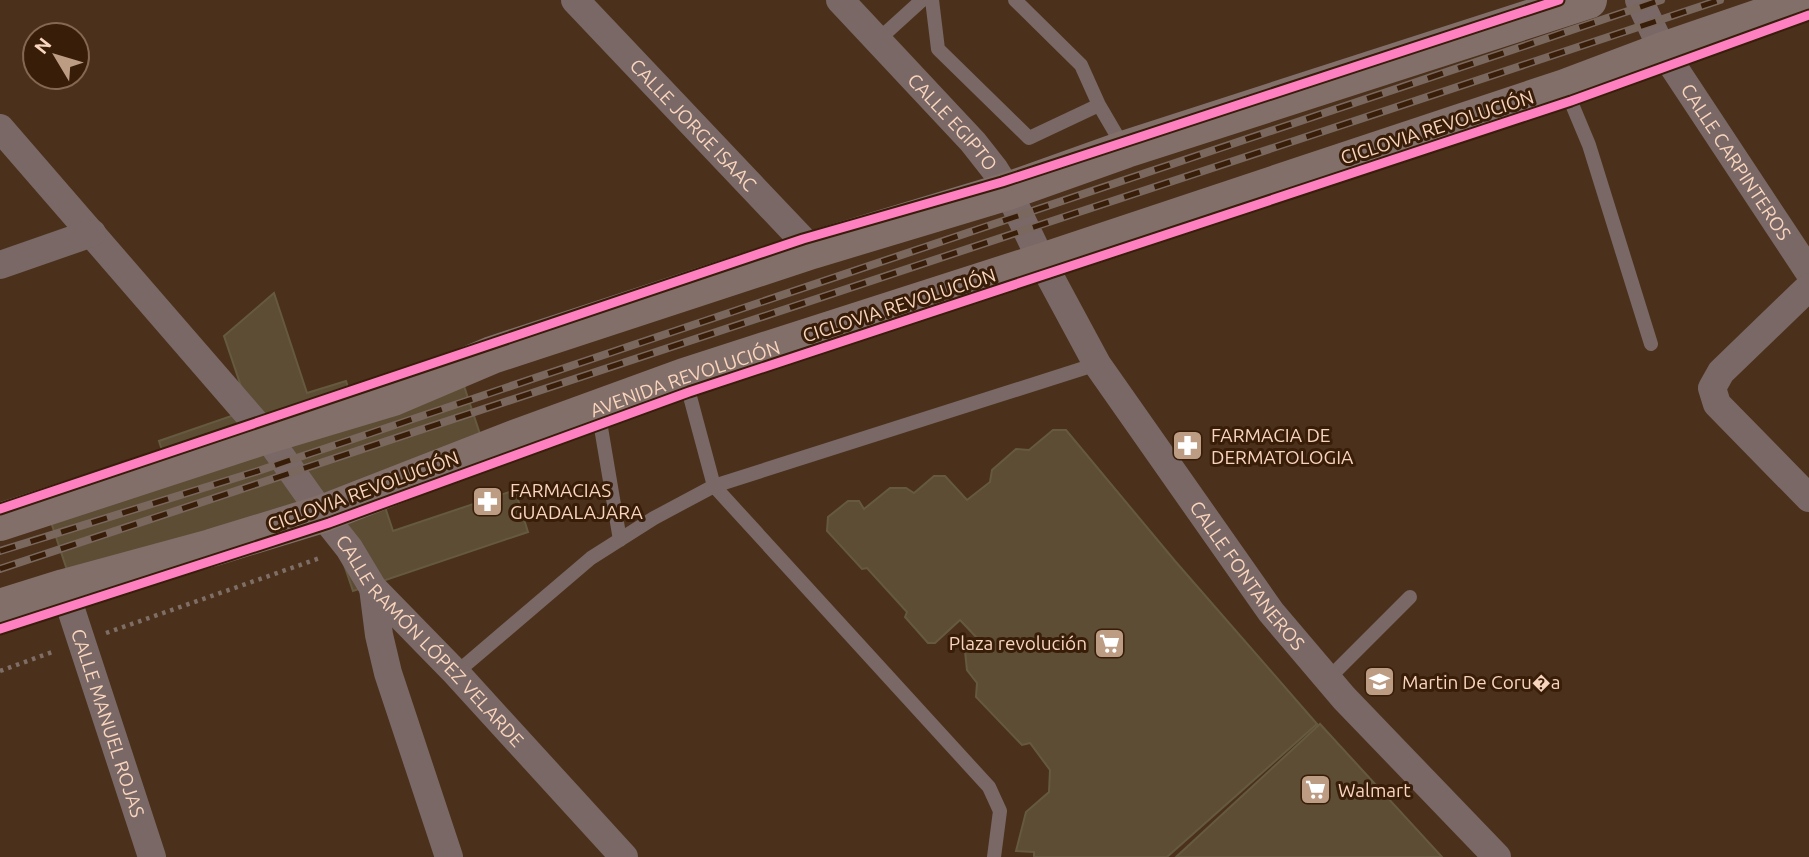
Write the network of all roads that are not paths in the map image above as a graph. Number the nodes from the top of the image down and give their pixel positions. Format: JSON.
{"nodes":[{"id":1,"x":575,"y":0,"type":"edge"},
{"id":2,"x":840,"y":0,"type":"edge"},
{"id":3,"x":922,"y":0,"type":"edge"},
{"id":4,"x":932,"y":0,"type":"edge"},
{"id":5,"x":1015,"y":0,"type":"edge"},
{"id":6,"x":1588,"y":0,"type":"edge"},
{"id":7,"x":1639,"y":0,"type":"edge"},
{"id":8,"x":1809,"y":1,"type":"edge"},
{"id":9,"x":878,"y":40,"type":"junction"},
{"id":10,"x":1663,"y":51,"type":"junction"},
{"id":11,"x":1565,"y":88,"type":"junction"},
{"id":12,"x":1099,"y":106,"type":"junction"},
{"id":13,"x":0,"y":128,"type":"edge"},
{"id":14,"x":1126,"y":149,"type":"junction"},
{"id":15,"x":1008,"y":191,"type":"junction"},
{"id":16,"x":92,"y":233,"type":"junction"},
{"id":17,"x":813,"y":250,"type":"junction"},
{"id":18,"x":1042,"y":262,"type":"junction"},
{"id":19,"x":0,"y":265,"type":"edge"},
{"id":20,"x":1809,"y":272,"type":"edge"},
{"id":21,"x":1809,"y":287,"type":"edge"},
{"id":22,"x":1651,"y":344,"type":"dead end"},
{"id":23,"x":1097,"y":364,"type":"junction"},
{"id":24,"x":684,"y":377,"type":"junction"},
{"id":25,"x":598,"y":409,"type":"junction"},
{"id":26,"x":266,"y":435,"type":"junction"},
{"id":27,"x":714,"y":486,"type":"junction"},
{"id":28,"x":1809,"y":498,"type":"edge"},
{"id":29,"x":322,"y":514,"type":"junction"},
{"id":30,"x":0,"y":522,"type":"edge"},
{"id":31,"x":620,"y":540,"type":"junction"},
{"id":32,"x":64,"y":587,"type":"junction"},
{"id":33,"x":373,"y":588,"type":"junction"},
{"id":34,"x":1410,"y":597,"type":"dead end"},
{"id":35,"x":0,"y":608,"type":"edge"},
{"id":36,"x":456,"y":673,"type":"junction"},
{"id":37,"x":1328,"y":679,"type":"junction"},
{"id":38,"x":152,"y":857,"type":"edge"},
{"id":39,"x":449,"y":857,"type":"edge"},
{"id":40,"x":624,"y":857,"type":"edge"},
{"id":41,"x":994,"y":857,"type":"edge"},
{"id":42,"x":1497,"y":857,"type":"edge"}],
"edges":[{"from":1,"to":17,"type":"street","name":"CALLE JORGE ISAAC"},
{"from":2,"to":9,"type":"street","name":"CALLE EGIPTO"},
{"from":3,"to":9,"type":"lane"},
{"from":4,"to":12,"type":"lane"},
{"from":5,"to":12,"type":"lane"},
{"from":6,"to":14,"type":"main road"},
{"from":7,"to":10,"type":"street","name":"CALLE CARPINTEROS"},
{"from":8,"to":10,"type":"main road","name":"AVENIDA REVOLUCIÓN"},
{"from":9,"to":15,"type":"street","name":"CALLE EGIPTO"},
{"from":10,"to":11,"type":"main road","name":"AVENIDA REVOLUCIÓN"},
{"from":10,"to":20,"type":"street","name":"CALLE CARPINTEROS"},
{"from":11,"to":18,"type":"main road","name":"AVENIDA REVOLUCIÓN"},
{"from":11,"to":22,"type":"lane"},
{"from":12,"to":14,"type":"lane"},
{"from":13,"to":16,"type":"street","name":"CALLE RAMÓN LÓPEZ VELARDE"},
{"from":14,"to":15,"type":"main road"},
{"from":15,"to":17,"type":"main road"},
{"from":15,"to":18,"type":"street","name":"CALLE EGIPTO"},
{"from":16,"to":19,"type":"street"},
{"from":16,"to":26,"type":"street","name":"CALLE RAMÓN LÓPEZ VELARDE"},
{"from":17,"to":26,"type":"main road"},
{"from":18,"to":23,"type":"street","name":"CALLE FONTANEROS"},
{"from":18,"to":24,"type":"main road","name":"AVENIDA REVOLUCIÓN"},
{"from":21,"to":28,"type":"street"},
{"from":23,"to":27,"type":"lane"},
{"from":23,"to":37,"type":"street","name":"CALLE FONTANEROS"},
{"from":24,"to":25,"type":"main road","name":"AVENIDA REVOLUCIÓN"},
{"from":24,"to":27,"type":"lane"},
{"from":25,"to":29,"type":"main road","name":"AVENIDA REVOLUCIÓN"},
{"from":25,"to":31,"type":"lane"},
{"from":26,"to":29,"type":"street","name":"CALLE RAMÓN LÓPEZ VELARDE"},
{"from":26,"to":30,"type":"main road"},
{"from":27,"to":31,"type":"lane"},
{"from":27,"to":41,"type":"lane"},
{"from":29,"to":32,"type":"main road","name":"AVENIDA REVOLUCIÓN"},
{"from":29,"to":33,"type":"street","name":"CALLE RAMÓN LÓPEZ VELARDE"},
{"from":31,"to":36,"type":"lane"},
{"from":32,"to":35,"type":"main road","name":"AVENIDA REVOLUCIÓN"},
{"from":32,"to":38,"type":"street","name":"CALLE MANUEL ROJAS"},
{"from":33,"to":36,"type":"street","name":"CALLE RAMÓN LÓPEZ VELARDE"},
{"from":33,"to":39,"type":"street"},
{"from":34,"to":37,"type":"lane"},
{"from":36,"to":40,"type":"street","name":"CALLE RAMÓN LÓPEZ VELARDE"},
{"from":37,"to":42,"type":"street","name":"CALLE FONTANEROS"}]}
